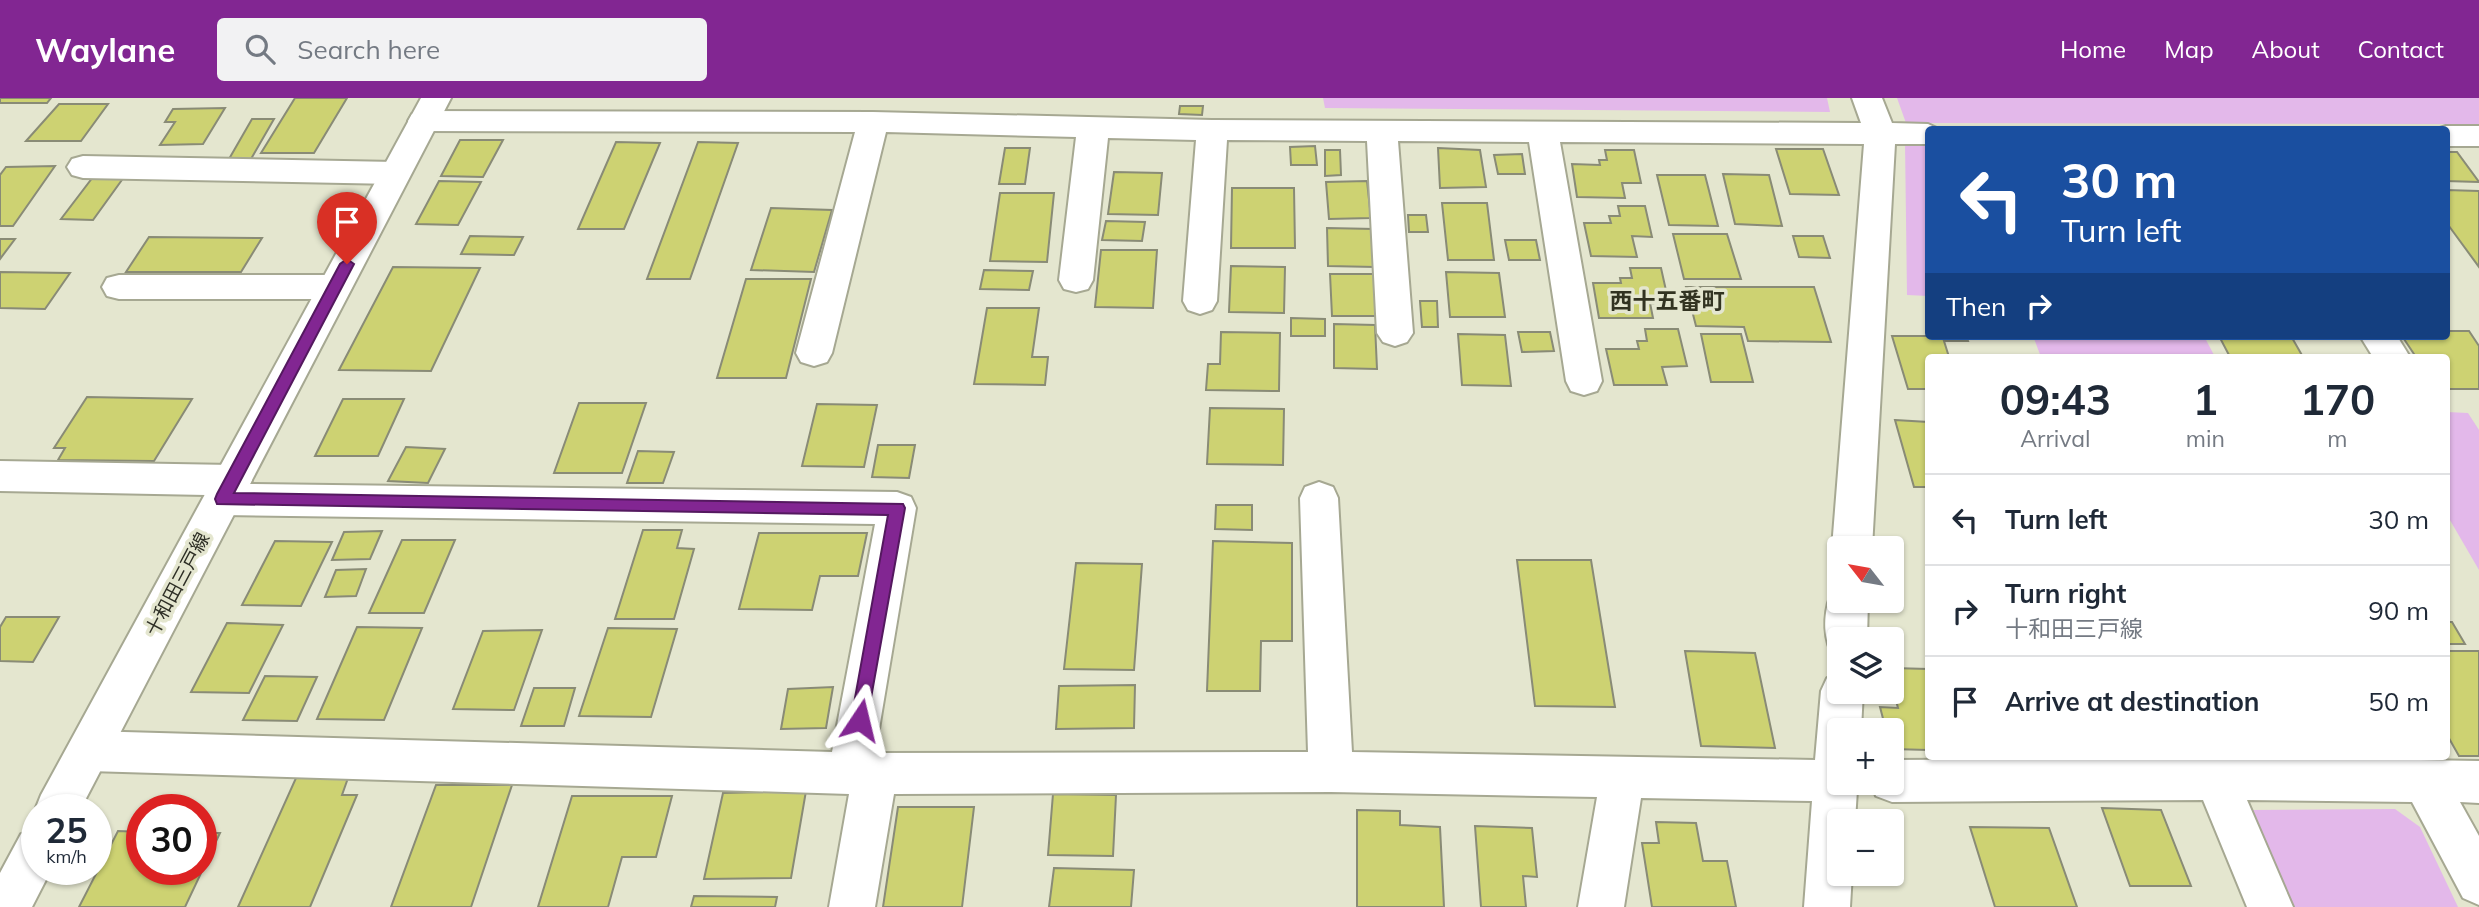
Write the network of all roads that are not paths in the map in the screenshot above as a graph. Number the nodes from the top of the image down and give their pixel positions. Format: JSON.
{"nodes":[{"id":1,"x":1867,"y":98,"type":"edge"},
{"id":2,"x":430,"y":109,"type":"edge"},
{"id":3,"x":873,"y":122,"type":"junction"},
{"id":4,"x":1093,"y":128,"type":"junction"},
{"id":5,"x":1212,"y":130,"type":"junction"},
{"id":6,"x":1382,"y":131,"type":"junction"},
{"id":7,"x":1543,"y":133,"type":"junction"},
{"id":8,"x":1880,"y":134,"type":"junction"},
{"id":9,"x":1925,"y":134,"type":"edge"},
{"id":10,"x":2450,"y":136,"type":"edge"},
{"id":11,"x":2479,"y":136,"type":"edge"},
{"id":12,"x":83,"y":167,"type":"dead end"},
{"id":13,"x":395,"y":173,"type":"junction"},
{"id":14,"x":1076,"y":280,"type":"dead end"},
{"id":15,"x":119,"y":286,"type":"dead end"},
{"id":16,"x":335,"y":287,"type":"junction"},
{"id":17,"x":1200,"y":301,"type":"dead end"},
{"id":18,"x":1395,"y":333,"type":"dead end"},
{"id":19,"x":814,"y":353,"type":"dead end"},
{"id":20,"x":1584,"y":381,"type":"dead end"},
{"id":21,"x":0,"y":476,"type":"edge"},
{"id":22,"x":228,"y":489,"type":"junction"},
{"id":23,"x":1319,"y":498,"type":"dead end"},
{"id":24,"x":1853,"y":536,"type":"edge"},
{"id":25,"x":89,"y":751,"type":"junction"},
{"id":26,"x":2299,"y":768,"type":"edge"},
{"id":27,"x":1331,"y":772,"type":"junction"},
{"id":28,"x":863,"y":774,"type":"junction"},
{"id":29,"x":1622,"y":777,"type":"junction"},
{"id":30,"x":2216,"y":779,"type":"junction"},
{"id":31,"x":1827,"y":781,"type":"edge"},
{"id":32,"x":1904,"y":781,"type":"edge"},
{"id":33,"x":2425,"y":781,"type":"junction"},
{"id":34,"x":2479,"y":782,"type":"edge"},
{"id":35,"x":66,"y":794,"type":"edge"},
{"id":36,"x":1837,"y":795,"type":"edge"},
{"id":37,"x":21,"y":880,"type":"edge"},
{"id":38,"x":2479,"y":883,"type":"edge"},
{"id":39,"x":7,"y":907,"type":"edge"},
{"id":40,"x":852,"y":907,"type":"edge"},
{"id":41,"x":1601,"y":907,"type":"edge"},
{"id":42,"x":1827,"y":907,"type":"edge"},
{"id":43,"x":2270,"y":907,"type":"edge"}],
"edges":[{"from":1,"to":8,"type":"street"},
{"from":2,"to":3,"type":"street"},
{"from":2,"to":13,"type":"street","name":"十和田三戸線"},
{"from":3,"to":4,"type":"street"},
{"from":3,"to":19,"type":"street"},
{"from":4,"to":5,"type":"street"},
{"from":4,"to":14,"type":"street"},
{"from":5,"to":6,"type":"street"},
{"from":5,"to":17,"type":"street"},
{"from":6,"to":7,"type":"street"},
{"from":6,"to":18,"type":"street"},
{"from":7,"to":8,"type":"street"},
{"from":7,"to":20,"type":"street"},
{"from":8,"to":9,"type":"street"},
{"from":8,"to":24,"type":"street"},
{"from":10,"to":11,"type":"street"},
{"from":12,"to":13,"type":"street"},
{"from":13,"to":16,"type":"street","name":"十和田三戸線"},
{"from":15,"to":16,"type":"street"},
{"from":16,"to":22,"type":"street","name":"十和田三戸線"},
{"from":21,"to":22,"type":"street"},
{"from":22,"to":25,"type":"street","name":"十和田三戸線"},
{"from":22,"to":28,"type":"street"},
{"from":23,"to":27,"type":"street"},
{"from":25,"to":28,"type":"street"},
{"from":25,"to":35,"type":"street","name":"十和田三戸線"},
{"from":26,"to":30,"type":"street"},
{"from":26,"to":33,"type":"street"},
{"from":27,"to":28,"type":"street"},
{"from":27,"to":29,"type":"street"},
{"from":28,"to":40,"type":"street"},
{"from":29,"to":31,"type":"street"},
{"from":29,"to":41,"type":"street"},
{"from":30,"to":32,"type":"street"},
{"from":30,"to":43,"type":"street"},
{"from":33,"to":34,"type":"street"},
{"from":33,"to":38,"type":"street"},
{"from":36,"to":42,"type":"street"},
{"from":37,"to":39,"type":"street"}]}
